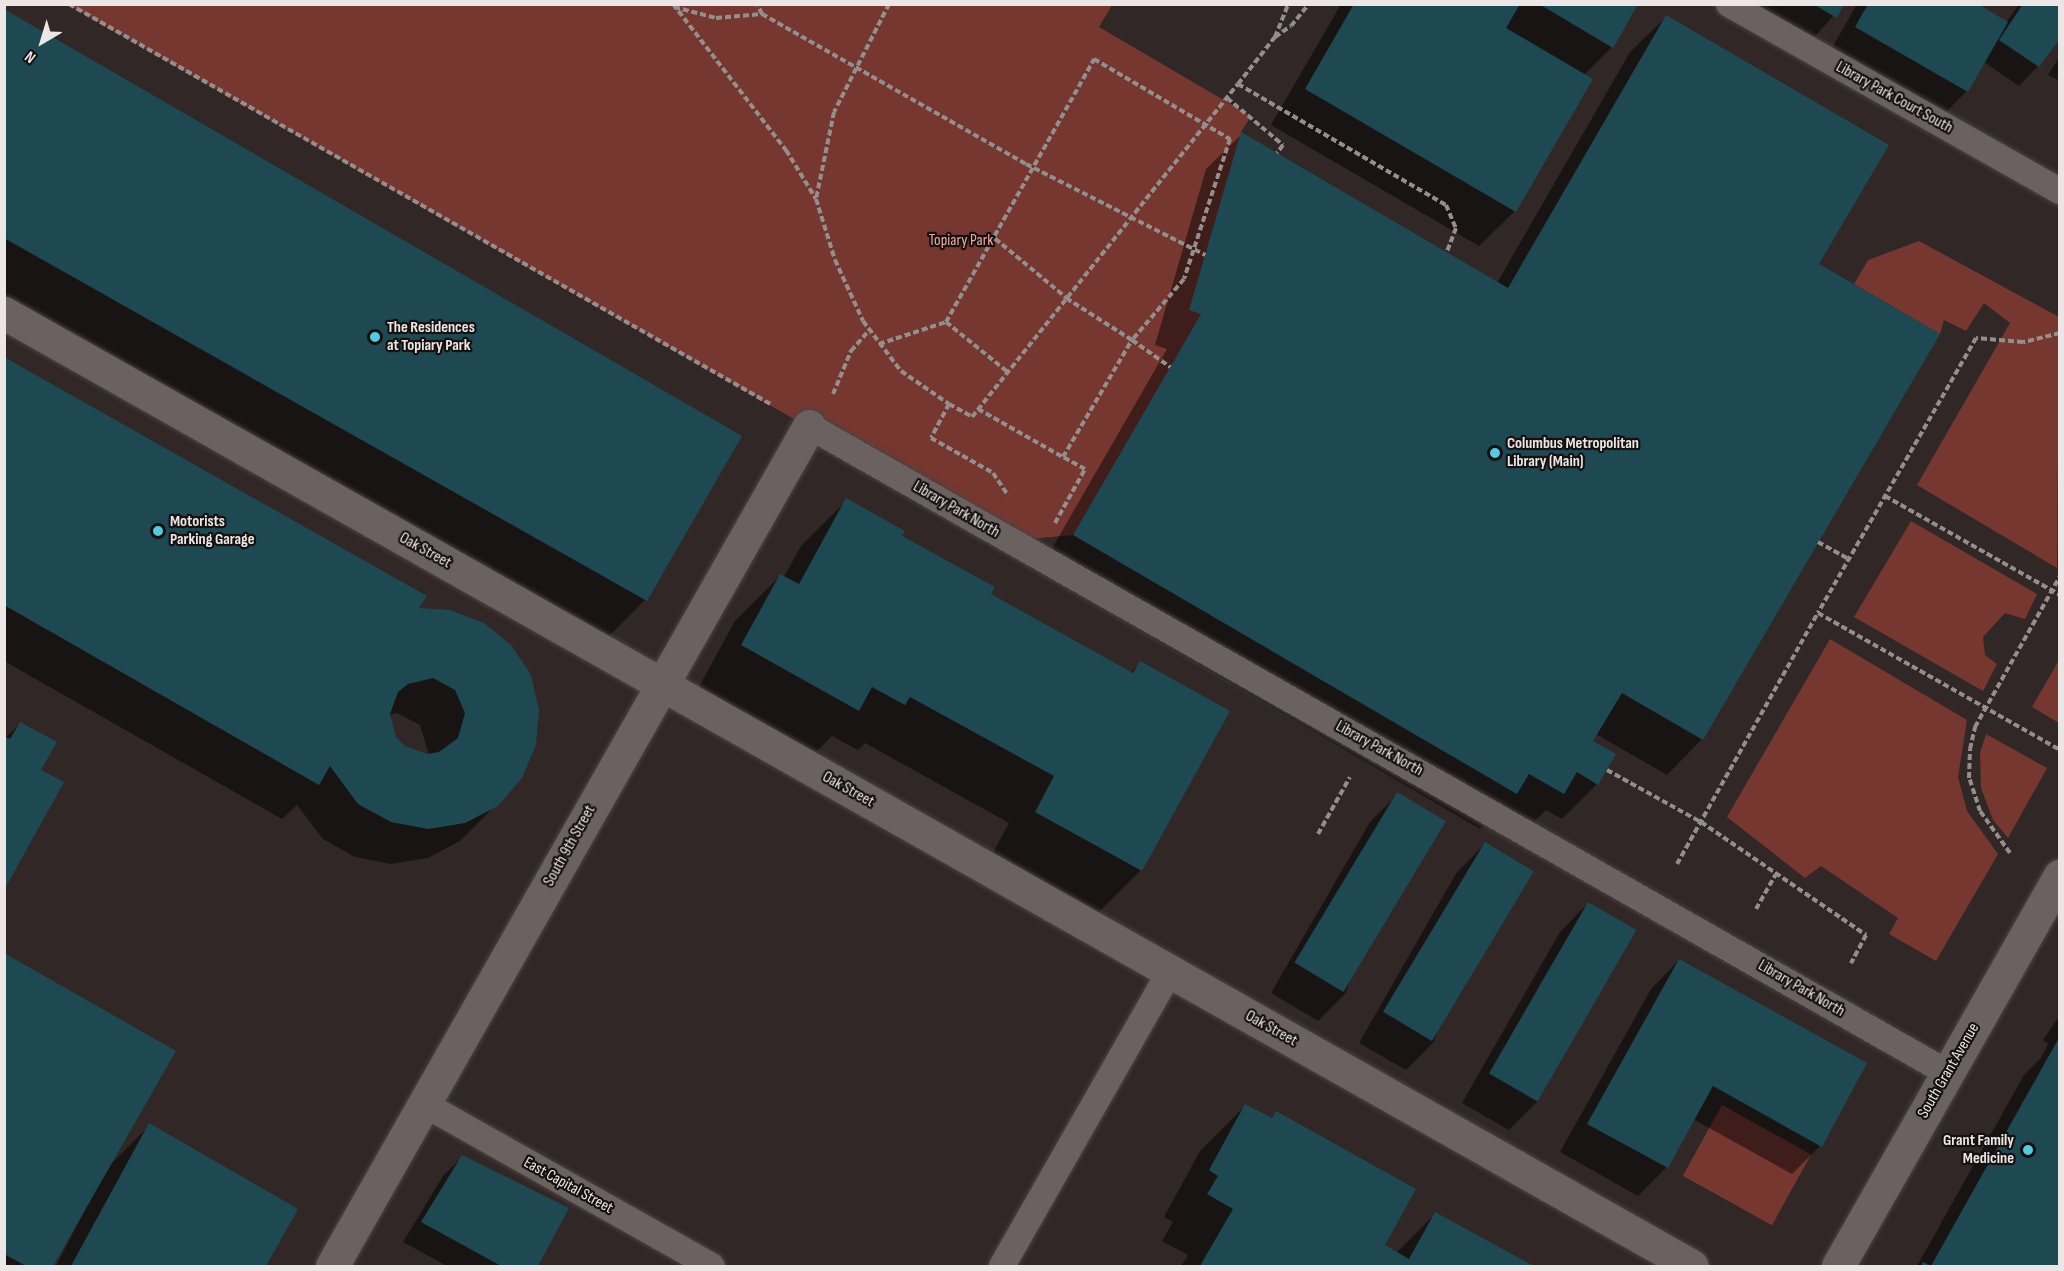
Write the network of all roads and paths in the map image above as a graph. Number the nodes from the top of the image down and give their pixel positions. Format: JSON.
{"nodes":[{"id":1,"x":69,"y":4,"type":"edge"},
{"id":2,"x":757,"y":4,"type":"edge"},
{"id":3,"x":889,"y":4,"type":"edge"},
{"id":4,"x":1288,"y":4,"type":"edge"},
{"id":5,"x":1309,"y":4,"type":"edge"},
{"id":6,"x":1729,"y":4,"type":"edge"},
{"id":7,"x":673,"y":6,"type":"edge"},
{"id":8,"x":762,"y":14,"type":"junction"},
{"id":9,"x":1275,"y":37,"type":"junction"},
{"id":10,"x":856,"y":67,"type":"junction"},
{"id":11,"x":1238,"y":84,"type":"junction"},
{"id":12,"x":1227,"y":98,"type":"junction"},
{"id":13,"x":1207,"y":125,"type":"junction"},
{"id":14,"x":1277,"y":153,"type":"dead end"},
{"id":15,"x":1033,"y":167,"type":"junction"},
{"id":16,"x":2060,"y":191,"type":"edge"},
{"id":17,"x":816,"y":199,"type":"junction"},
{"id":18,"x":1133,"y":219,"type":"junction"},
{"id":19,"x":993,"y":237,"type":"junction"},
{"id":20,"x":1193,"y":249,"type":"junction"},
{"id":21,"x":1447,"y":252,"type":"dead end"},
{"id":22,"x":1205,"y":255,"type":"dead end"},
{"id":23,"x":1069,"y":300,"type":"junction"},
{"id":24,"x":4,"y":313,"type":"edge"},
{"id":25,"x":946,"y":322,"type":"junction"},
{"id":26,"x":869,"y":330,"type":"junction"},
{"id":27,"x":2060,"y":333,"type":"edge"},
{"id":28,"x":1132,"y":340,"type":"junction"},
{"id":29,"x":879,"y":344,"type":"junction"},
{"id":30,"x":1170,"y":368,"type":"dead end"},
{"id":31,"x":1009,"y":372,"type":"junction"},
{"id":32,"x":831,"y":401,"type":"dead end"},
{"id":33,"x":949,"y":404,"type":"junction"},
{"id":34,"x":978,"y":409,"type":"junction"},
{"id":35,"x":809,"y":426,"type":"junction"},
{"id":36,"x":1063,"y":457,"type":"junction"},
{"id":37,"x":1885,"y":496,"type":"junction"},
{"id":38,"x":1012,"y":501,"type":"dead end"},
{"id":39,"x":1050,"y":530,"type":"dead end"},
{"id":40,"x":1818,"y":542,"type":"dead end"},
{"id":41,"x":1849,"y":560,"type":"junction"},
{"id":42,"x":2060,"y":576,"type":"edge"},
{"id":43,"x":2051,"y":590,"type":"junction"},
{"id":44,"x":2060,"y":595,"type":"edge"},
{"id":45,"x":1818,"y":613,"type":"junction"},
{"id":46,"x":662,"y":685,"type":"junction"},
{"id":47,"x":1986,"y":708,"type":"junction"},
{"id":48,"x":2060,"y":750,"type":"edge"},
{"id":49,"x":1356,"y":766,"type":"dead end"},
{"id":50,"x":1607,"y":770,"type":"dead end"},
{"id":51,"x":1701,"y":822,"type":"junction"},
{"id":52,"x":1318,"y":834,"type":"dead end"},
{"id":53,"x":2010,"y":853,"type":"dead end"},
{"id":54,"x":1677,"y":864,"type":"dead end"},
{"id":55,"x":1776,"y":873,"type":"junction"},
{"id":56,"x":2060,"y":876,"type":"edge"},
{"id":57,"x":1756,"y":909,"type":"dead end"},
{"id":58,"x":1851,"y":963,"type":"dead end"},
{"id":59,"x":1170,"y":972,"type":"junction"},
{"id":60,"x":1948,"y":1073,"type":"junction"},
{"id":61,"x":424,"y":1104,"type":"junction"},
{"id":62,"x":332,"y":1266,"type":"edge"},
{"id":63,"x":712,"y":1266,"type":"edge"},
{"id":64,"x":1002,"y":1266,"type":"edge"},
{"id":65,"x":1692,"y":1266,"type":"edge"},
{"id":66,"x":1838,"y":1266,"type":"edge"}],
"edges":[{"from":1,"to":35,"type":"path"},
{"from":2,"to":8,"type":"path"},
{"from":3,"to":10,"type":"path"},
{"from":4,"to":9,"type":"path"},
{"from":5,"to":9,"type":"path"},
{"from":6,"to":16,"type":"lane","name":"Library Park Court South"},
{"from":7,"to":8,"type":"path"},
{"from":7,"to":17,"type":"path"},
{"from":8,"to":10,"type":"path"},
{"from":9,"to":11,"type":"path"},
{"from":10,"to":15,"type":"path"},
{"from":10,"to":17,"type":"path"},
{"from":11,"to":12,"type":"path"},
{"from":11,"to":21,"type":"path"},
{"from":12,"to":13,"type":"path"},
{"from":12,"to":14,"type":"path"},
{"from":13,"to":15,"type":"path"},
{"from":13,"to":18,"type":"path"},
{"from":13,"to":20,"type":"path"},
{"from":15,"to":18,"type":"path"},
{"from":15,"to":19,"type":"path"},
{"from":17,"to":26,"type":"path"},
{"from":18,"to":20,"type":"path"},
{"from":18,"to":23,"type":"path"},
{"from":19,"to":23,"type":"path"},
{"from":19,"to":25,"type":"path"},
{"from":20,"to":22,"type":"path"},
{"from":20,"to":28,"type":"path"},
{"from":23,"to":28,"type":"path"},
{"from":23,"to":31,"type":"path"},
{"from":24,"to":46,"type":"street","name":"Oak Street"},
{"from":25,"to":29,"type":"path"},
{"from":25,"to":31,"type":"path"},
{"from":26,"to":29,"type":"path"},
{"from":26,"to":32,"type":"path"},
{"from":27,"to":37,"type":"path"},
{"from":28,"to":30,"type":"path"},
{"from":28,"to":36,"type":"path"},
{"from":29,"to":33,"type":"path"},
{"from":31,"to":34,"type":"path"},
{"from":33,"to":34,"type":"path"},
{"from":33,"to":38,"type":"path"},
{"from":34,"to":36,"type":"path"},
{"from":35,"to":46,"type":"street","name":"South 9th Street"},
{"from":35,"to":60,"type":"lane","name":"Library Park North"},
{"from":36,"to":39,"type":"path"},
{"from":37,"to":41,"type":"path"},
{"from":37,"to":43,"type":"path"},
{"from":40,"to":41,"type":"path"},
{"from":41,"to":45,"type":"path"},
{"from":42,"to":43,"type":"path"},
{"from":43,"to":44,"type":"path"},
{"from":43,"to":47,"type":"path"},
{"from":45,"to":47,"type":"path"},
{"from":45,"to":51,"type":"path"},
{"from":46,"to":59,"type":"street","name":"Oak Street"},
{"from":46,"to":61,"type":"street","name":"South 9th Street"},
{"from":47,"to":48,"type":"path"},
{"from":47,"to":53,"type":"path"},
{"from":49,"to":52,"type":"path"},
{"from":50,"to":51,"type":"path"},
{"from":51,"to":54,"type":"path"},
{"from":51,"to":55,"type":"path"},
{"from":55,"to":57,"type":"path"},
{"from":55,"to":58,"type":"path"},
{"from":56,"to":60,"type":"street","name":"South Grant Avenue"},
{"from":59,"to":64,"type":"lane"},
{"from":59,"to":65,"type":"street","name":"Oak Street"},
{"from":60,"to":66,"type":"street","name":"South Grant Avenue"},
{"from":61,"to":62,"type":"street","name":"South 9th Street"},
{"from":61,"to":63,"type":"lane","name":"East Capital Street"}]}
